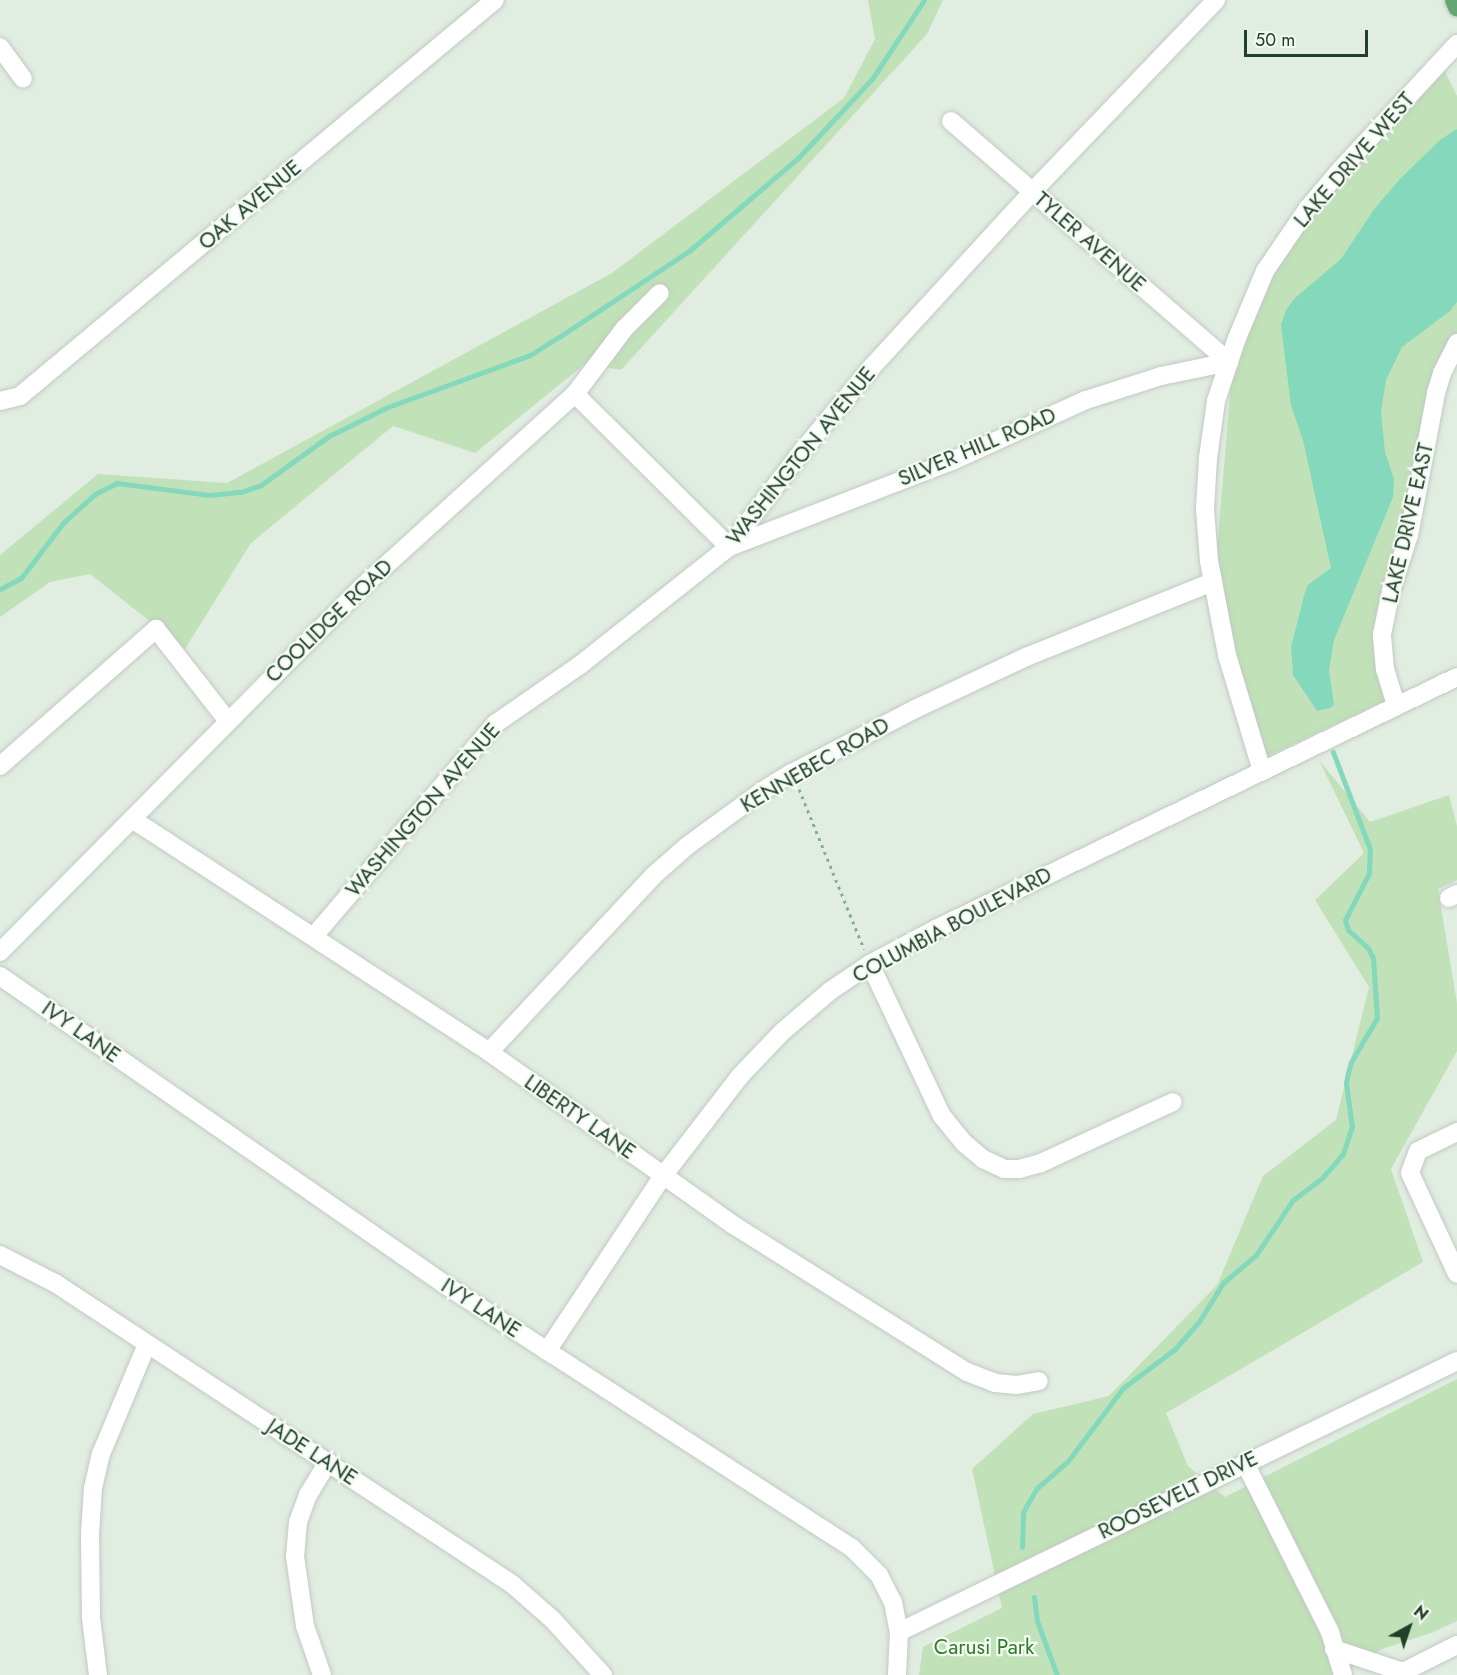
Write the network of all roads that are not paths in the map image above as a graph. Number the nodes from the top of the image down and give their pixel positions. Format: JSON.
{"nodes":[{"id":1,"x":495,"y":0,"type":"edge"},
{"id":2,"x":1216,"y":0,"type":"edge"},
{"id":3,"x":1454,"y":0,"type":"edge"},
{"id":4,"x":1457,"y":7,"type":"edge"},
{"id":5,"x":1457,"y":44,"type":"edge"},
{"id":6,"x":0,"y":47,"type":"edge"},
{"id":7,"x":23,"y":79,"type":"dead end"},
{"id":8,"x":951,"y":121,"type":"dead end"},
{"id":9,"x":1032,"y":192,"type":"junction"},
{"id":10,"x":660,"y":293,"type":"dead end"},
{"id":11,"x":1457,"y":344,"type":"edge"},
{"id":12,"x":1229,"y":362,"type":"junction"},
{"id":13,"x":575,"y":394,"type":"junction"},
{"id":14,"x":0,"y":401,"type":"edge"},
{"id":15,"x":729,"y":547,"type":"junction"},
{"id":16,"x":1213,"y":582,"type":"junction"},
{"id":17,"x":1457,"y":677,"type":"edge"},
{"id":18,"x":1396,"y":705,"type":"junction"},
{"id":19,"x":228,"y":721,"type":"junction"},
{"id":20,"x":0,"y":766,"type":"edge"},
{"id":21,"x":1262,"y":771,"type":"junction"},
{"id":22,"x":132,"y":819,"type":"junction"},
{"id":23,"x":314,"y":936,"type":"junction"},
{"id":24,"x":0,"y":952,"type":"edge"},
{"id":25,"x":870,"y":964,"type":"junction"},
{"id":26,"x":0,"y":976,"type":"edge"},
{"id":27,"x":489,"y":1052,"type":"junction"},
{"id":28,"x":1173,"y":1102,"type":"dead end"},
{"id":29,"x":1449,"y":1136,"type":"edge"},
{"id":30,"x":663,"y":1176,"type":"junction"},
{"id":31,"x":0,"y":1255,"type":"edge"},
{"id":32,"x":1457,"y":1274,"type":"edge"},
{"id":33,"x":147,"y":1344,"type":"junction"},
{"id":34,"x":547,"y":1351,"type":"junction"},
{"id":35,"x":1457,"y":1361,"type":"edge"},
{"id":36,"x":1039,"y":1381,"type":"dead end"},
{"id":37,"x":328,"y":1462,"type":"junction"},
{"id":38,"x":1245,"y":1462,"type":"junction"},
{"id":39,"x":899,"y":1632,"type":"junction"},
{"id":40,"x":1457,"y":1645,"type":"edge"},
{"id":41,"x":1334,"y":1649,"type":"junction"},
{"id":42,"x":98,"y":1675,"type":"edge"},
{"id":43,"x":322,"y":1675,"type":"edge"},
{"id":44,"x":603,"y":1675,"type":"edge"},
{"id":45,"x":897,"y":1675,"type":"edge"},
{"id":46,"x":1343,"y":1675,"type":"edge"}],
"edges":[{"from":1,"to":14,"type":"street","name":"OAK AVENUE"},
{"from":2,"to":9,"type":"street","name":"WASHINGTON AVENUE"},
{"from":3,"to":4,"type":"main road"},
{"from":5,"to":12,"type":"street","name":"LAKE DRIVE WEST"},
{"from":6,"to":7,"type":"street"},
{"from":8,"to":9,"type":"street","name":"TYLER AVENUE"},
{"from":9,"to":12,"type":"street","name":"TYLER AVENUE"},
{"from":9,"to":15,"type":"street","name":"WASHINGTON AVENUE"},
{"from":10,"to":13,"type":"street","name":"COOLIDGE ROAD"},
{"from":11,"to":18,"type":"street","name":"LAKE DRIVE EAST"},
{"from":12,"to":15,"type":"street","name":"SILVER HILL ROAD"},
{"from":12,"to":16,"type":"street","name":"LAKE DRIVE WEST"},
{"from":13,"to":15,"type":"street"},
{"from":13,"to":19,"type":"street","name":"COOLIDGE ROAD"},
{"from":15,"to":23,"type":"street","name":"WASHINGTON AVENUE"},
{"from":16,"to":21,"type":"street","name":"LAKE DRIVE WEST"},
{"from":16,"to":27,"type":"street","name":"KENNEBEC ROAD"},
{"from":17,"to":18,"type":"street","name":"COLUMBIA BOULEVARD"},
{"from":18,"to":21,"type":"street","name":"COLUMBIA BOULEVARD"},
{"from":19,"to":20,"type":"street"},
{"from":19,"to":22,"type":"street","name":"COOLIDGE ROAD"},
{"from":21,"to":25,"type":"street","name":"COLUMBIA BOULEVARD"},
{"from":22,"to":23,"type":"street","name":"LIBERTY LANE"},
{"from":22,"to":24,"type":"street","name":"COOLIDGE ROAD"},
{"from":23,"to":27,"type":"street","name":"LIBERTY LANE"},
{"from":25,"to":28,"type":"street"},
{"from":25,"to":30,"type":"street","name":"COLUMBIA BOULEVARD"},
{"from":26,"to":34,"type":"street","name":"IVY LANE"},
{"from":27,"to":30,"type":"street","name":"LIBERTY LANE"},
{"from":29,"to":32,"type":"street"},
{"from":30,"to":34,"type":"street","name":"COLUMBIA BOULEVARD"},
{"from":30,"to":36,"type":"street","name":"LIBERTY LANE"},
{"from":31,"to":33,"type":"street","name":"JADE LANE"},
{"from":33,"to":37,"type":"street","name":"JADE LANE"},
{"from":33,"to":42,"type":"street"},
{"from":34,"to":39,"type":"street","name":"IVY LANE"},
{"from":35,"to":38,"type":"street","name":"ROOSEVELT DRIVE"},
{"from":37,"to":43,"type":"street"},
{"from":37,"to":44,"type":"street","name":"JADE LANE"},
{"from":38,"to":39,"type":"street","name":"ROOSEVELT DRIVE"},
{"from":38,"to":41,"type":"street"},
{"from":39,"to":45,"type":"street","name":"IVY LANE"},
{"from":40,"to":41,"type":"street"},
{"from":41,"to":46,"type":"street"}]}
